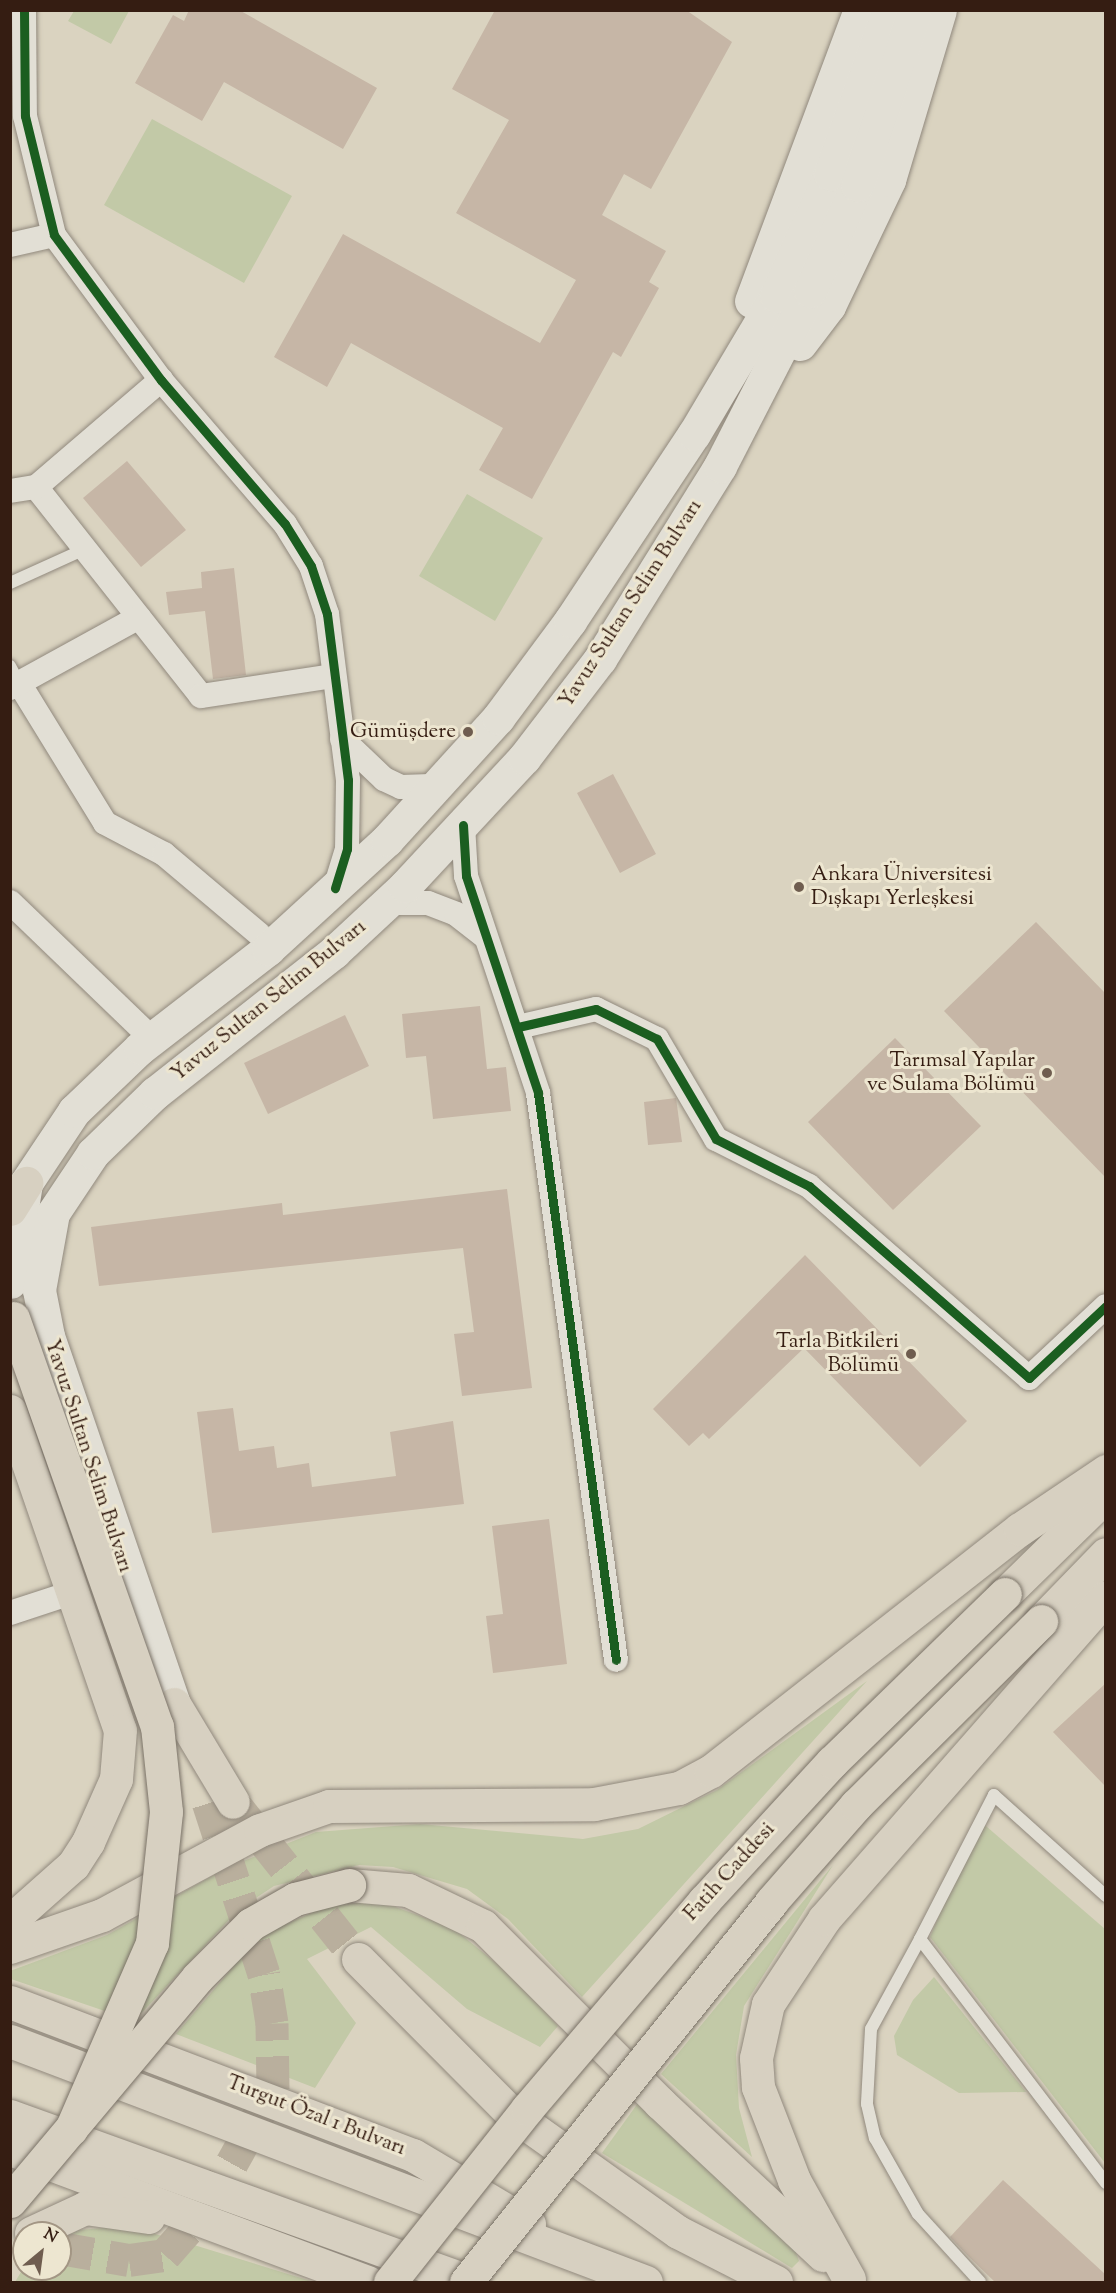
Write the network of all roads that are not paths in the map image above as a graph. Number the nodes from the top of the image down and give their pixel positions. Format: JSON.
{"nodes":[{"id":1,"x":24,"y":10,"type":"edge"},
{"id":2,"x":860,"y":10,"type":"edge"},
{"id":3,"x":889,"y":10,"type":"edge"},
{"id":4,"x":915,"y":10,"type":"edge"},
{"id":5,"x":940,"y":10,"type":"edge"},
{"id":6,"x":54,"y":236,"type":"junction"},
{"id":7,"x":10,"y":245,"type":"edge"},
{"id":8,"x":745,"y":347,"type":"junction"},
{"id":9,"x":774,"y":364,"type":"junction"},
{"id":10,"x":161,"y":380,"type":"junction"},
{"id":11,"x":36,"y":487,"type":"junction"},
{"id":12,"x":10,"y":490,"type":"edge"},
{"id":13,"x":85,"y":549,"type":"junction"},
{"id":14,"x":10,"y":583,"type":"edge"},
{"id":15,"x":139,"y":617,"type":"junction"},
{"id":16,"x":333,"y":676,"type":"junction"},
{"id":17,"x":13,"y":679,"type":"edge"},
{"id":18,"x":342,"y":739,"type":"junction"},
{"id":19,"x":438,"y":786,"type":"junction"},
{"id":20,"x":463,"y":825,"type":"junction"},
{"id":21,"x":335,"y":888,"type":"junction"},
{"id":22,"x":10,"y":902,"type":"edge"},
{"id":23,"x":387,"y":903,"type":"junction"},
{"id":24,"x":259,"y":934,"type":"dead end"},
{"id":25,"x":485,"y":937,"type":"junction"},
{"id":26,"x":518,"y":1027,"type":"junction"},
{"id":27,"x":141,"y":1028,"type":"dead end"},
{"id":28,"x":18,"y":1196,"type":"edge"},
{"id":29,"x":10,"y":1283,"type":"edge"},
{"id":30,"x":1106,"y":1306,"type":"edge"},
{"id":31,"x":10,"y":1411,"type":"edge"},
{"id":32,"x":1106,"y":1471,"type":"edge"},
{"id":33,"x":1106,"y":1495,"type":"edge"},
{"id":34,"x":1106,"y":1554,"type":"edge"},
{"id":35,"x":74,"y":1592,"type":"junction"},
{"id":36,"x":1106,"y":1597,"type":"edge"},
{"id":37,"x":10,"y":1613,"type":"edge"},
{"id":38,"x":616,"y":1660,"type":"dead end"},
{"id":39,"x":220,"y":1798,"type":"tunnel mouth"},
{"id":40,"x":1106,"y":1896,"type":"edge"},
{"id":41,"x":10,"y":1921,"type":"edge"},
{"id":42,"x":920,"y":1939,"type":"junction"},
{"id":43,"x":10,"y":1947,"type":"edge"},
{"id":44,"x":358,"y":1959,"type":"tunnel mouth"},
{"id":45,"x":10,"y":2002,"type":"edge"},
{"id":46,"x":10,"y":2041,"type":"edge"},
{"id":47,"x":10,"y":2116,"type":"edge"},
{"id":48,"x":71,"y":2129,"type":"junction"},
{"id":49,"x":10,"y":2149,"type":"edge"},
{"id":50,"x":1106,"y":2183,"type":"edge"},
{"id":51,"x":10,"y":2201,"type":"edge"},
{"id":52,"x":57,"y":2221,"type":"edge"},
{"id":53,"x":240,"y":2235,"type":"junction"},
{"id":54,"x":603,"y":2268,"type":"junction"},
{"id":55,"x":851,"y":2281,"type":"edge"},
{"id":56,"x":368,"y":2283,"type":"edge"},
{"id":57,"x":390,"y":2283,"type":"edge"},
{"id":58,"x":466,"y":2283,"type":"edge"},
{"id":59,"x":471,"y":2283,"type":"edge"},
{"id":60,"x":646,"y":2283,"type":"edge"},
{"id":61,"x":776,"y":2283,"type":"edge"},
{"id":62,"x":980,"y":2283,"type":"edge"}],
"edges":[{"from":1,"to":6,"type":"street"},
{"from":2,"to":8,"type":"main road"},
{"from":3,"to":8,"type":"main road","name":"Yavuz Sultan Selim Bulvarı"},
{"from":4,"to":9,"type":"main road","name":"Yavuz Sultan Selim Bulvarı"},
{"from":5,"to":9,"type":"main road"},
{"from":6,"to":7,"type":"street"},
{"from":6,"to":10,"type":"street"},
{"from":8,"to":19,"type":"main road","name":"Yavuz Sultan Selim Bulvarı"},
{"from":9,"to":20,"type":"main road","name":"Yavuz Sultan Selim Bulvarı"},
{"from":10,"to":11,"type":"street"},
{"from":10,"to":16,"type":"street"},
{"from":11,"to":12,"type":"street"},
{"from":11,"to":13,"type":"street"},
{"from":13,"to":14,"type":"lane"},
{"from":13,"to":15,"type":"street"},
{"from":15,"to":16,"type":"street"},
{"from":15,"to":17,"type":"street"},
{"from":16,"to":18,"type":"street"},
{"from":17,"to":24,"type":"street"},
{"from":18,"to":19,"type":"street"},
{"from":18,"to":21,"type":"street"},
{"from":19,"to":21,"type":"main road","name":"Yavuz Sultan Selim Bulvarı"},
{"from":20,"to":23,"type":"main road","name":"Yavuz Sultan Selim Bulvarı"},
{"from":20,"to":25,"type":"street"},
{"from":21,"to":28,"type":"main road","name":"Yavuz Sultan Selim Bulvarı"},
{"from":22,"to":27,"type":"street"},
{"from":23,"to":25,"type":"street"},
{"from":23,"to":39,"type":"main road","name":"Yavuz Sultan Selim Bulvarı"},
{"from":25,"to":26,"type":"street"},
{"from":26,"to":30,"type":"street"},
{"from":26,"to":38,"type":"street"},
{"from":28,"to":29,"type":"main road","name":"Yavuz Sultan Selim Bulvarı"},
{"from":29,"to":48,"type":"main road","name":"Yavuz Sultan Selim Bulvarı","bridge":true},
{"from":31,"to":35,"type":"main road"},
{"from":32,"to":43,"type":"main road"},
{"from":33,"to":57,"type":"main road","name":"Fatih Caddesi","bridge":true},
{"from":34,"to":58,"type":"main road","bridge":true},
{"from":35,"to":37,"type":"street"},
{"from":35,"to":41,"type":"main road"},
{"from":36,"to":55,"type":"main road"},
{"from":40,"to":42,"type":"lane"},
{"from":42,"to":50,"type":"lane"},
{"from":42,"to":62,"type":"lane"},
{"from":44,"to":61,"type":"main road"},
{"from":45,"to":54,"type":"main road","name":"Turgut Özal 1 Bulvarı"},
{"from":46,"to":54,"type":"main road","name":"Turgut Özal 1 Bulvarı"},
{"from":47,"to":59,"type":"main road"},
{"from":48,"to":51,"type":"main road","bridge":true},
{"from":48,"to":55,"type":"main road","bridge":true},
{"from":49,"to":53,"type":"main road"},
{"from":52,"to":53,"type":"main road"},
{"from":53,"to":56,"type":"main road"},
{"from":54,"to":60,"type":"main road","name":"Turgut Özal 1 Bulvarı"}]}
